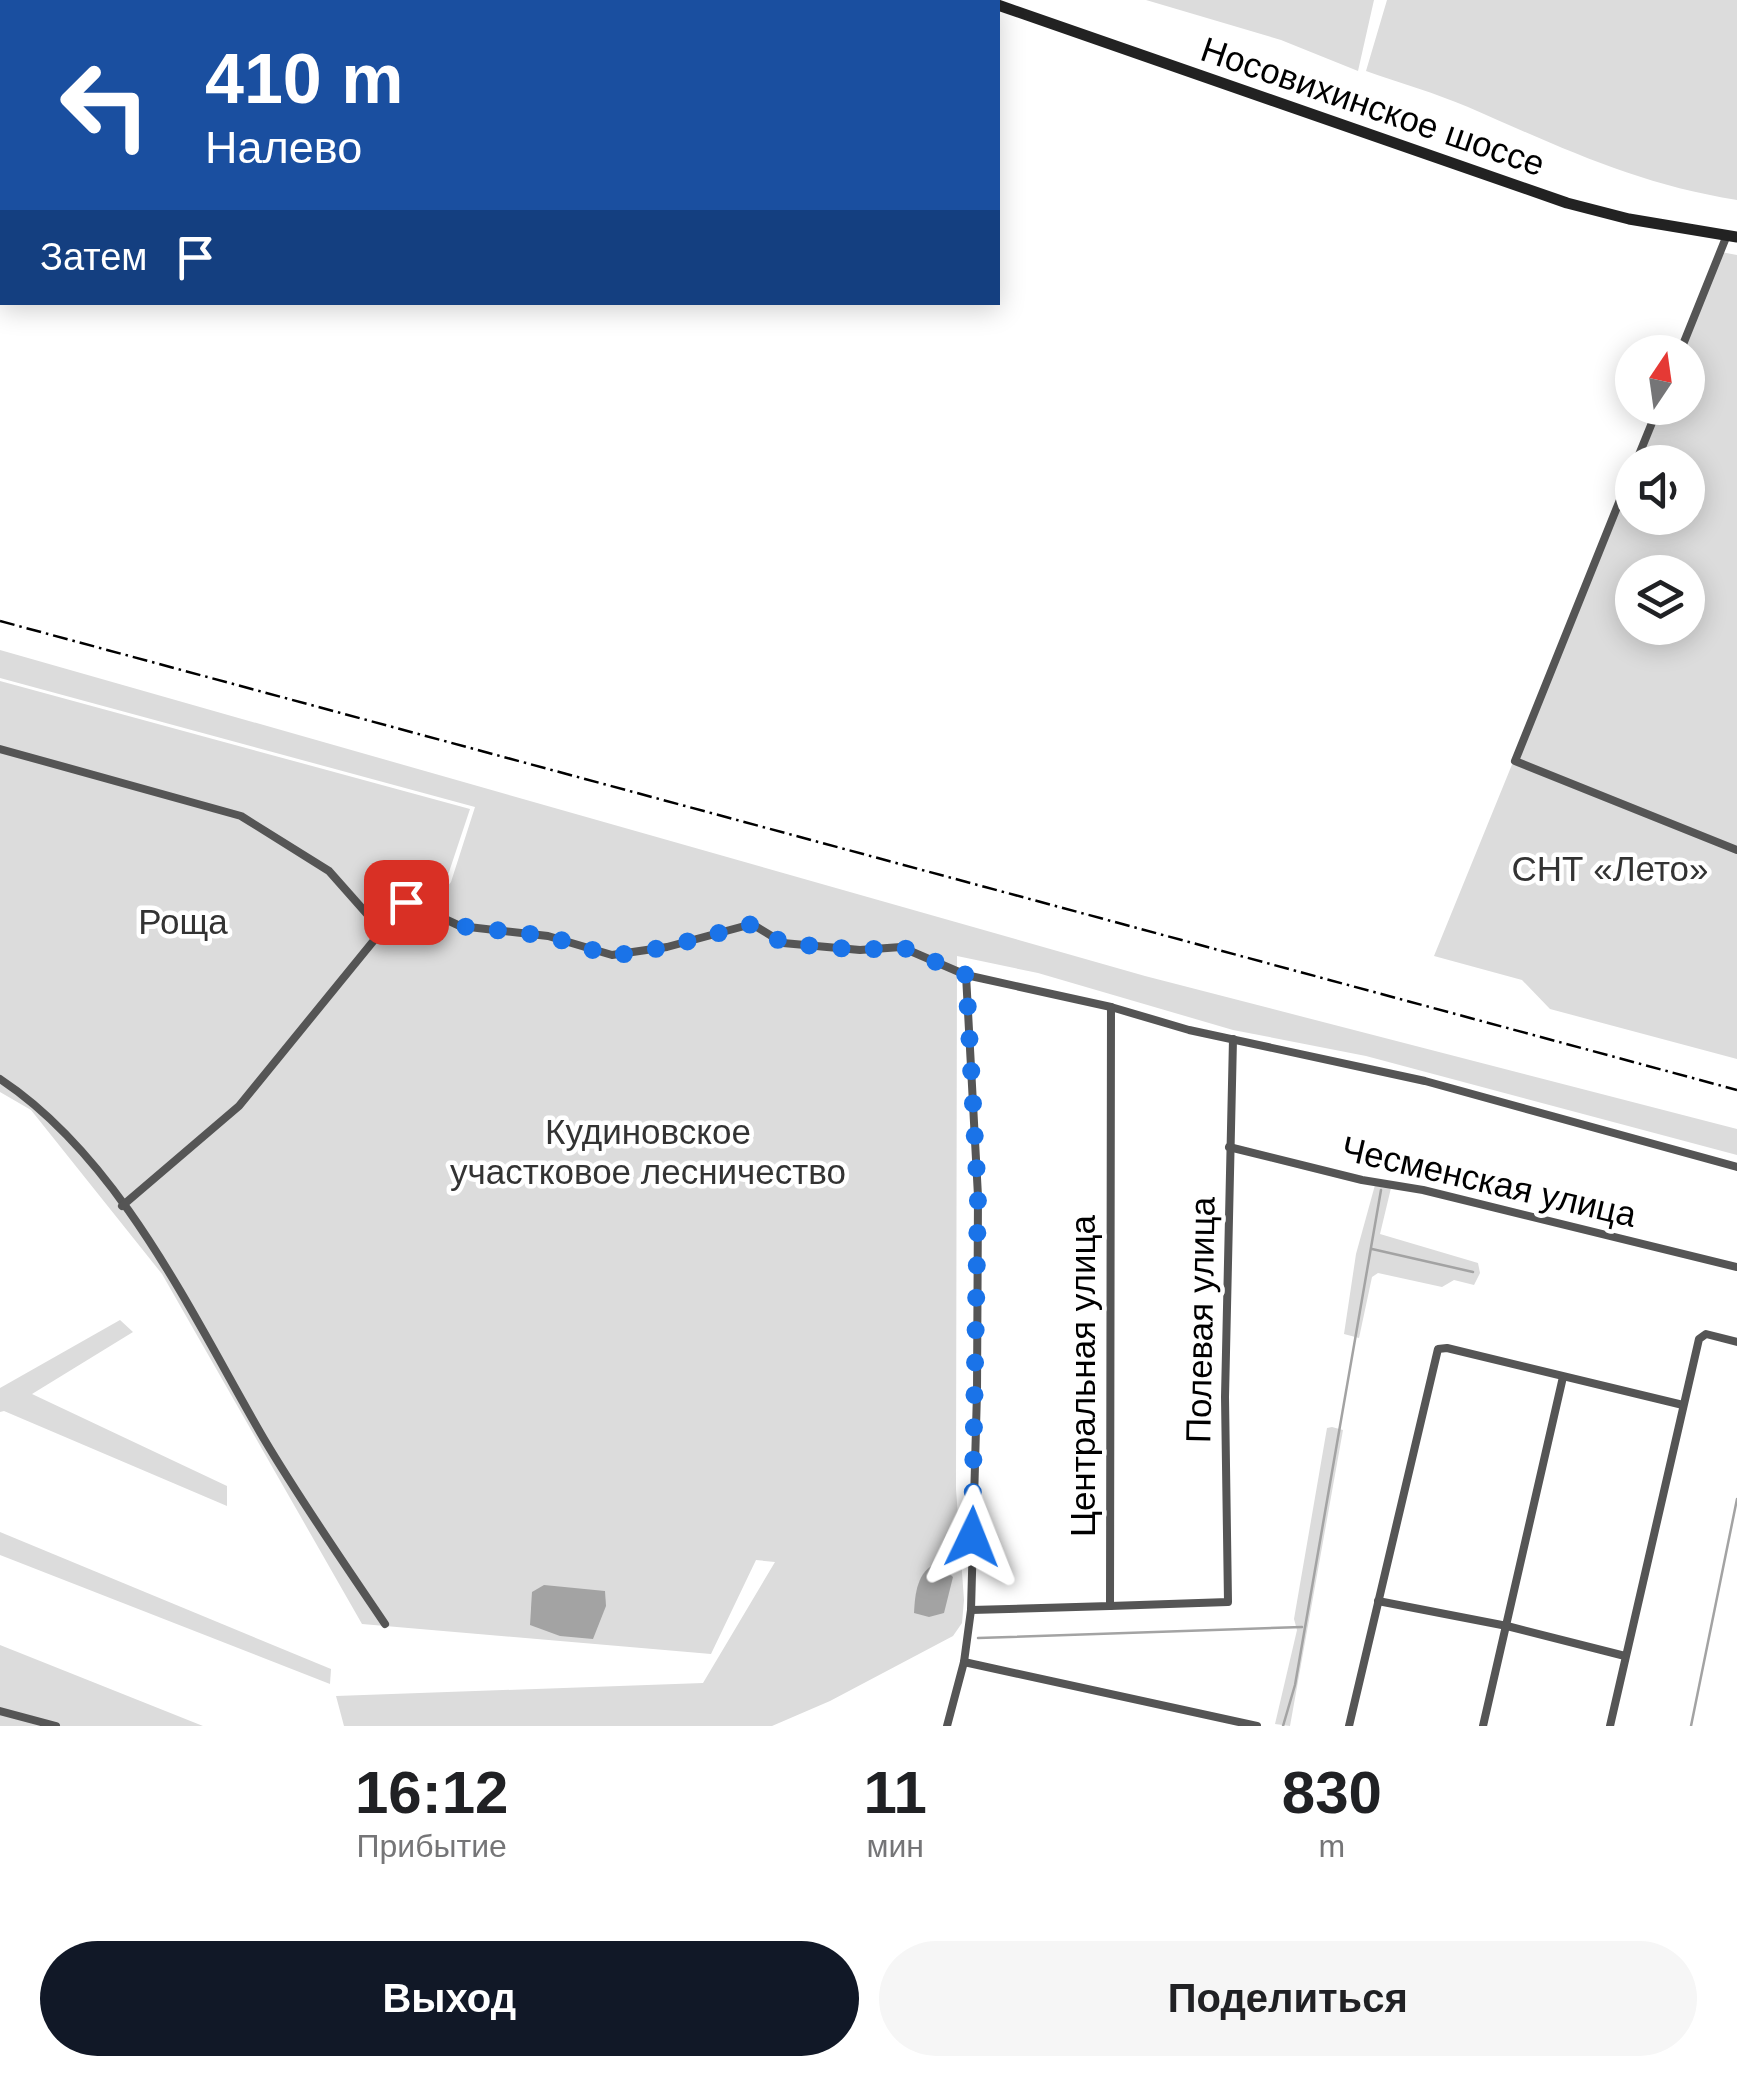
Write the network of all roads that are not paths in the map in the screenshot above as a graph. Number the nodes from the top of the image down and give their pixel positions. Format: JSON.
{"nodes":[{"id":1,"x":1000,"y":7,"type":"edge"},
{"id":2,"x":1732,"y":236,"type":"edge"},
{"id":3,"x":1688,"y":335,"type":"edge"},
{"id":4,"x":1615,"y":512,"type":"edge"},
{"id":5,"x":0,"y":749,"type":"edge"},
{"id":6,"x":1737,"y":850,"type":"edge"},
{"id":7,"x":383,"y":932,"type":"junction"},
{"id":8,"x":966,"y":975,"type":"junction"},
{"id":9,"x":1111,"y":1007,"type":"junction"},
{"id":10,"x":1233,"y":1039,"type":"junction"},
{"id":11,"x":0,"y":1080,"type":"edge"},
{"id":12,"x":1229,"y":1147,"type":"junction"},
{"id":13,"x":1737,"y":1168,"type":"edge"},
{"id":14,"x":122,"y":1206,"type":"junction"},
{"id":15,"x":1737,"y":1268,"type":"edge"},
{"id":16,"x":1737,"y":1342,"type":"edge"},
{"id":17,"x":1563,"y":1377,"type":"junction"},
{"id":18,"x":1682,"y":1405,"type":"junction"},
{"id":19,"x":1378,"y":1601,"type":"junction"},
{"id":20,"x":1110,"y":1606,"type":"junction"},
{"id":21,"x":971,"y":1610,"type":"junction"},
{"id":22,"x":385,"y":1624,"type":"dead end"},
{"id":23,"x":1507,"y":1626,"type":"junction"},
{"id":24,"x":1625,"y":1656,"type":"junction"},
{"id":25,"x":964,"y":1662,"type":"junction"},
{"id":26,"x":0,"y":1710,"type":"edge"},
{"id":27,"x":56,"y":1726,"type":"edge"},
{"id":28,"x":947,"y":1726,"type":"edge"},
{"id":29,"x":1256,"y":1726,"type":"edge"},
{"id":30,"x":1349,"y":1726,"type":"edge"},
{"id":31,"x":1483,"y":1726,"type":"edge"},
{"id":32,"x":1610,"y":1726,"type":"edge"}],
"edges":[{"from":1,"to":2,"type":"main road","name":"Носовихинское шоссе"},
{"from":2,"to":3,"type":"street"},
{"from":4,"to":6,"type":"street"},
{"from":5,"to":7,"type":"street"},
{"from":7,"to":8,"type":"street"},
{"from":7,"to":14,"type":"street"},
{"from":8,"to":9,"type":"street"},
{"from":8,"to":21,"type":"street"},
{"from":9,"to":10,"type":"street"},
{"from":9,"to":20,"type":"street","name":"Центральная улица"},
{"from":10,"to":12,"type":"street","name":"Полевая улица"},
{"from":10,"to":13,"type":"street"},
{"from":11,"to":14,"type":"street"},
{"from":12,"to":15,"type":"street","name":"Чесменская улица"},
{"from":12,"to":20,"type":"street","name":"Полевая улица"},
{"from":14,"to":22,"type":"street"},
{"from":16,"to":18,"type":"street"},
{"from":17,"to":18,"type":"street"},
{"from":17,"to":19,"type":"street"},
{"from":17,"to":23,"type":"street"},
{"from":18,"to":24,"type":"street"},
{"from":19,"to":23,"type":"street"},
{"from":19,"to":30,"type":"street"},
{"from":20,"to":21,"type":"street"},
{"from":21,"to":25,"type":"street"},
{"from":23,"to":24,"type":"street"},
{"from":23,"to":31,"type":"street"},
{"from":24,"to":32,"type":"street"},
{"from":25,"to":28,"type":"street"},
{"from":25,"to":29,"type":"street"},
{"from":26,"to":27,"type":"street"}]}
